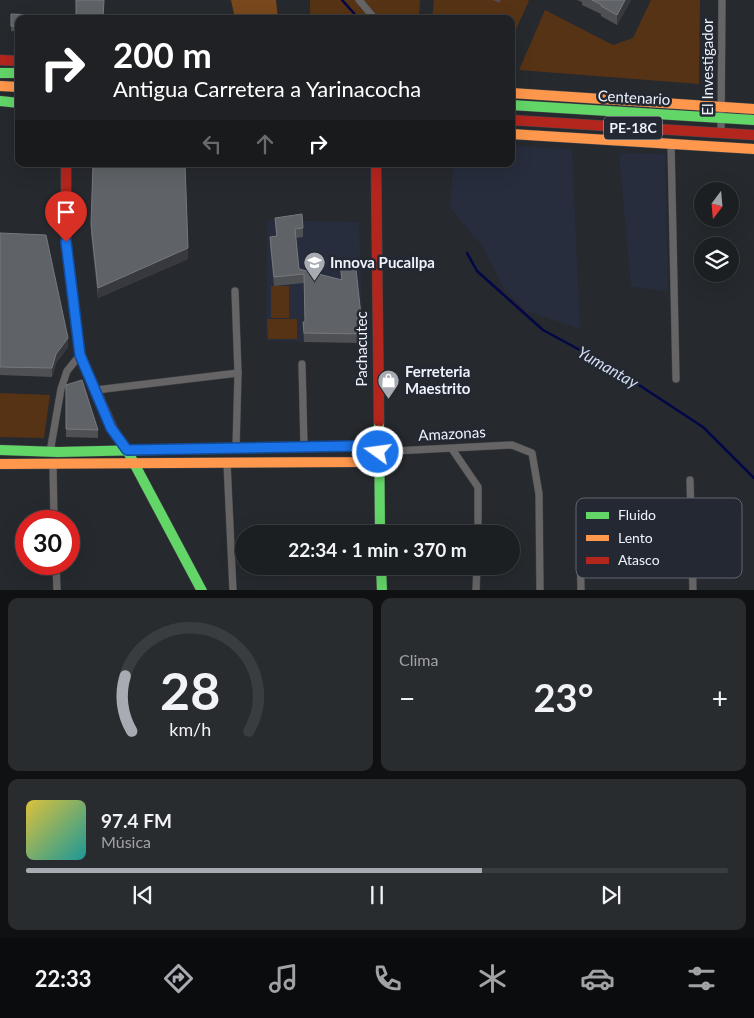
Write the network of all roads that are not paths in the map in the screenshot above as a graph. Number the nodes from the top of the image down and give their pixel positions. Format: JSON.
{"nodes":[{"id":1,"x":359,"y":0,"type":"edge"},
{"id":2,"x":722,"y":0,"type":"edge"},
{"id":3,"x":372,"y":15,"type":"edge"},
{"id":4,"x":0,"y":60,"type":"edge"},
{"id":5,"x":15,"y":61,"type":"edge"},
{"id":6,"x":0,"y":73,"type":"edge"},
{"id":7,"x":15,"y":73,"type":"edge"},
{"id":8,"x":0,"y":86,"type":"edge"},
{"id":9,"x":15,"y":87,"type":"edge"},
{"id":10,"x":515,"y":93,"type":"edge"},
{"id":11,"x":0,"y":101,"type":"edge"},
{"id":12,"x":15,"y":103,"type":"edge"},
{"id":13,"x":515,"y":105,"type":"edge"},
{"id":14,"x":723,"y":107,"type":"junction"},
{"id":15,"x":754,"y":109,"type":"edge"},
{"id":16,"x":722,"y":118,"type":"junction"},
{"id":17,"x":515,"y":120,"type":"edge"},
{"id":18,"x":754,"y":120,"type":"edge"},
{"id":19,"x":721,"y":133,"type":"junction"},
{"id":20,"x":515,"y":134,"type":"edge"},
{"id":21,"x":754,"y":135,"type":"edge"},
{"id":22,"x":671,"y":144,"type":"junction"},
{"id":23,"x":754,"y":149,"type":"edge"},
{"id":24,"x":66,"y":167,"type":"edge"},
{"id":25,"x":370,"y":167,"type":"edge"},
{"id":26,"x":376,"y":167,"type":"edge"},
{"id":27,"x":235,"y":291,"type":"dead end"},
{"id":28,"x":80,"y":355,"type":"junction"},
{"id":29,"x":302,"y":364,"type":"dead end"},
{"id":30,"x":238,"y":373,"type":"junction"},
{"id":31,"x":676,"y":379,"type":"dead end"},
{"id":32,"x":96,"y":390,"type":"junction"},
{"id":33,"x":304,"y":446,"type":"junction"},
{"id":34,"x":236,"y":448,"type":"junction"},
{"id":35,"x":452,"y":449,"type":"junction"},
{"id":36,"x":0,"y":450,"type":"edge"},
{"id":37,"x":127,"y":450,"type":"junction"},
{"id":38,"x":50,"y":452,"type":"junction"},
{"id":39,"x":374,"y":452,"type":"junction"},
{"id":40,"x":227,"y":463,"type":"junction"},
{"id":41,"x":0,"y":464,"type":"edge"},
{"id":42,"x":53,"y":465,"type":"junction"},
{"id":43,"x":135,"y":465,"type":"junction"},
{"id":44,"x":690,"y":480,"type":"dead end"},
{"id":45,"x":690,"y":498,"type":"edge"},
{"id":46,"x":54,"y":510,"type":"edge"},
{"id":47,"x":373,"y":525,"type":"edge"},
{"id":48,"x":379,"y":525,"type":"edge"},
{"id":49,"x":478,"y":525,"type":"edge"},
{"id":50,"x":56,"y":575,"type":"edge"},
{"id":51,"x":374,"y":575,"type":"edge"},
{"id":52,"x":381,"y":575,"type":"edge"},
{"id":53,"x":477,"y":575,"type":"edge"},
{"id":54,"x":57,"y":590,"type":"edge"},
{"id":55,"x":202,"y":590,"type":"edge"},
{"id":56,"x":233,"y":590,"type":"edge"},
{"id":57,"x":375,"y":590,"type":"edge"},
{"id":58,"x":382,"y":590,"type":"edge"},
{"id":59,"x":476,"y":590,"type":"edge"},
{"id":60,"x":540,"y":590,"type":"edge"}],
"edges":[{"from":1,"to":3,"type":"street"},
{"from":2,"to":14,"type":"street","name":"El Investigador"},
{"from":4,"to":5,"type":"main road"},
{"from":6,"to":7,"type":"main road"},
{"from":8,"to":9,"type":"main road"},
{"from":10,"to":14,"type":"main road"},
{"from":11,"to":12,"type":"main road"},
{"from":13,"to":16,"type":"main road","name":"Centenario","number":"PE-18C"},
{"from":14,"to":15,"type":"main road"},
{"from":14,"to":16,"type":"street","name":"El Investigador"},
{"from":16,"to":18,"type":"main road","name":"Centenario","number":"PE-18C"},
{"from":16,"to":19,"type":"street","name":"El Investigador"},
{"from":17,"to":19,"type":"main road","name":"Centenario","number":"PE-18C"},
{"from":19,"to":21,"type":"main road","name":"Centenario","number":"PE-18C"},
{"from":20,"to":22,"type":"main road"},
{"from":22,"to":23,"type":"main road"},
{"from":22,"to":31,"type":"street"},
{"from":24,"to":28,"type":"main road"},
{"from":25,"to":39,"type":"main road","name":"Pachacutec"},
{"from":26,"to":39,"type":"main road","name":"Pachacutec"},
{"from":27,"to":30,"type":"street"},
{"from":28,"to":32,"type":"main road"},
{"from":28,"to":38,"type":"street"},
{"from":29,"to":33,"type":"street"},
{"from":30,"to":32,"type":"street"},
{"from":30,"to":34,"type":"street"},
{"from":32,"to":37,"type":"main road"},
{"from":33,"to":34,"type":"main road"},
{"from":33,"to":39,"type":"main road"},
{"from":34,"to":37,"type":"main road"},
{"from":35,"to":39,"type":"street","name":"Amazonas"},
{"from":35,"to":49,"type":"street"},
{"from":35,"to":60,"type":"street","name":"Amazonas"},
{"from":36,"to":38,"type":"main road"},
{"from":37,"to":38,"type":"main road"},
{"from":37,"to":43,"type":"main road"},
{"from":39,"to":40,"type":"main road"},
{"from":39,"to":47,"type":"main road","name":"Pachacutec"},
{"from":39,"to":48,"type":"main road","name":"Pachacutec"},
{"from":40,"to":43,"type":"main road"},
{"from":40,"to":56,"type":"street"},
{"from":41,"to":42,"type":"main road"},
{"from":42,"to":43,"type":"main road"},
{"from":42,"to":46,"type":"street"},
{"from":43,"to":55,"type":"main road"},
{"from":44,"to":45,"type":"street"},
{"from":50,"to":54,"type":"street"},
{"from":51,"to":57,"type":"main road"},
{"from":52,"to":58,"type":"main road"},
{"from":53,"to":59,"type":"street"}]}
